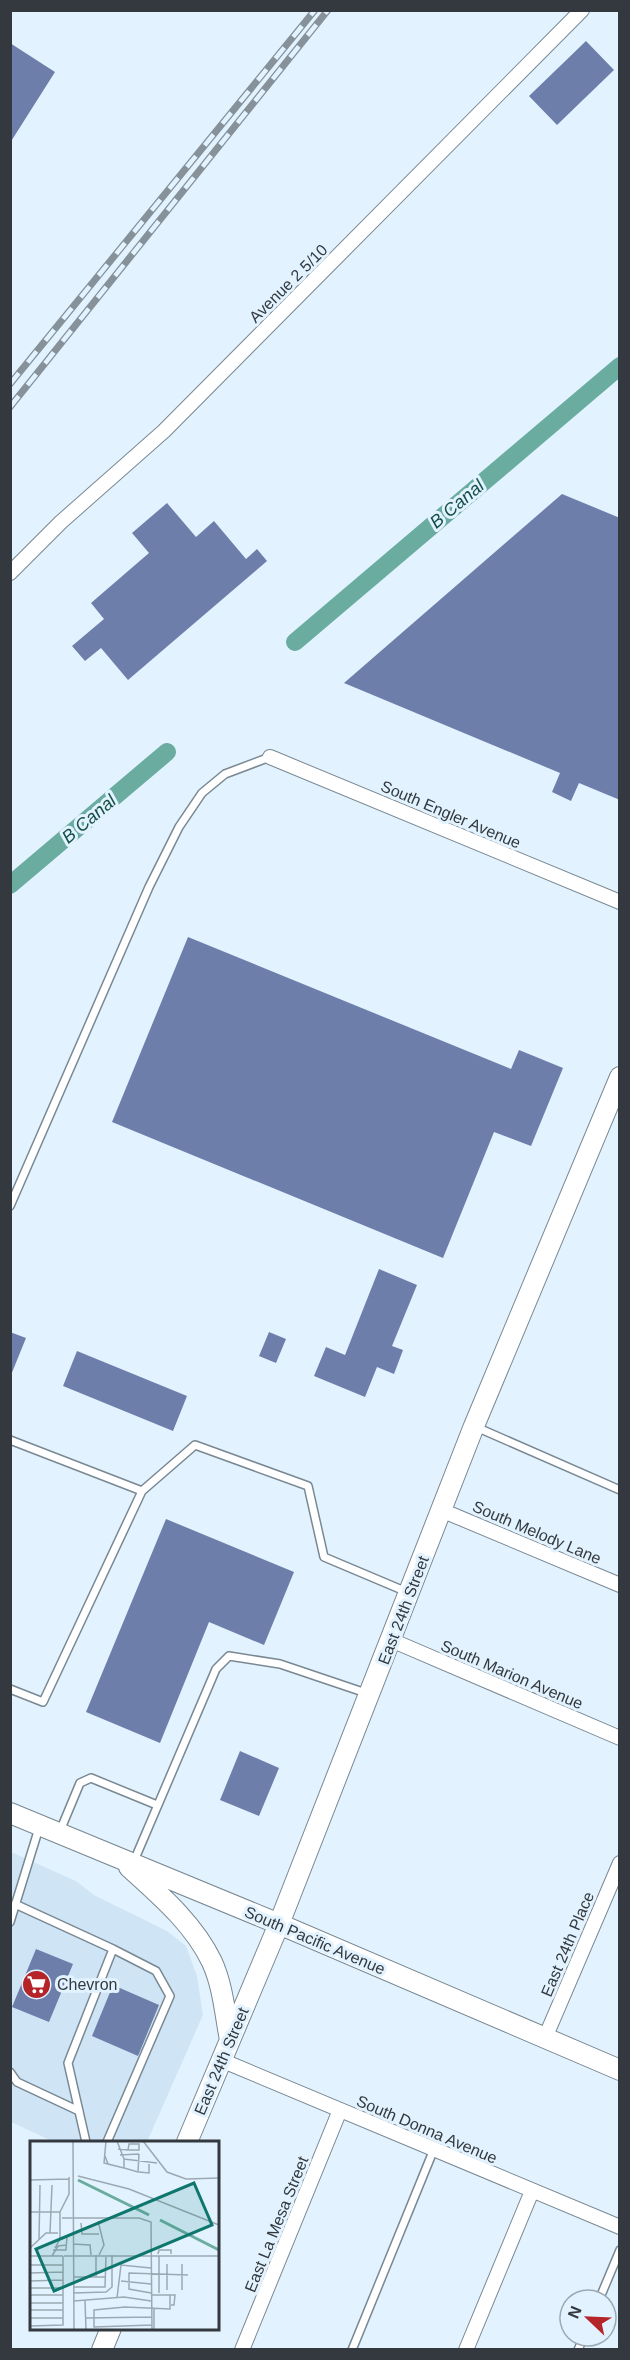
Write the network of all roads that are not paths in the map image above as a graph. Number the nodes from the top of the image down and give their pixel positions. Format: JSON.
{"nodes":[{"id":1,"x":582,"y":10,"type":"edge"},
{"id":2,"x":10,"y":573,"type":"edge"},
{"id":3,"x":270,"y":757,"type":"joint"},
{"id":4,"x":620,"y":902,"type":"edge"},
{"id":5,"x":620,"y":1077,"type":"edge"},
{"id":6,"x":10,"y":1206,"type":"edge"},
{"id":7,"x":474,"y":1426,"type":"junction"},
{"id":8,"x":10,"y":1440,"type":"edge"},
{"id":9,"x":620,"y":1490,"type":"edge"},
{"id":10,"x":142,"y":1491,"type":"junction"},
{"id":11,"x":441,"y":1510,"type":"junction"},
{"id":12,"x":620,"y":1585,"type":"edge"},
{"id":13,"x":409,"y":1593,"type":"junction"},
{"id":14,"x":391,"y":1640,"type":"junction"},
{"id":15,"x":10,"y":1689,"type":"edge"},
{"id":16,"x":370,"y":1694,"type":"junction"},
{"id":17,"x":620,"y":1737,"type":"edge"},
{"id":18,"x":157,"y":1805,"type":"junction"},
{"id":19,"x":10,"y":1813,"type":"edge"},
{"id":20,"x":40,"y":1825,"type":"junction"},
{"id":21,"x":59,"y":1833,"type":"junction"},
{"id":22,"x":126,"y":1861,"type":"junction"},
{"id":23,"x":620,"y":1863,"type":"edge"},
{"id":24,"x":15,"y":1904,"type":"junction"},
{"id":25,"x":10,"y":1922,"type":"edge"},
{"id":26,"x":279,"y":1924,"type":"junction"},
{"id":27,"x":113,"y":1949,"type":"junction"},
{"id":28,"x":545,"y":2038,"type":"junction"},
{"id":29,"x":230,"y":2040,"type":"junction"},
{"id":30,"x":221,"y":2060,"type":"junction"},
{"id":31,"x":620,"y":2070,"type":"edge"},
{"id":32,"x":10,"y":2072,"type":"edge"},
{"id":33,"x":340,"y":2110,"type":"junction"},
{"id":34,"x":79,"y":2111,"type":"junction"},
{"id":35,"x":86,"y":2141,"type":"edge"},
{"id":36,"x":107,"y":2141,"type":"edge"},
{"id":37,"x":187,"y":2141,"type":"edge"},
{"id":38,"x":434,"y":2149,"type":"junction"},
{"id":39,"x":532,"y":2191,"type":"junction"},
{"id":40,"x":620,"y":2227,"type":"edge"},
{"id":41,"x":620,"y":2250,"type":"edge"},
{"id":42,"x":604,"y":2288,"type":"edge"},
{"id":43,"x":110,"y":2330,"type":"edge"},
{"id":44,"x":102,"y":2349,"type":"edge"},
{"id":45,"x":242,"y":2349,"type":"edge"},
{"id":46,"x":352,"y":2349,"type":"edge"},
{"id":47,"x":466,"y":2349,"type":"edge"}],
"edges":[{"from":1,"to":2,"type":"street","name":"Avenue 2 5/10"},
{"from":3,"to":4,"type":"street","name":"South Engler Avenue"},
{"from":3,"to":6,"type":"lane"},
{"from":5,"to":7,"type":"main road","name":"East 24th Street"},
{"from":7,"to":9,"type":"lane"},
{"from":7,"to":11,"type":"main road","name":"East 24th Street"},
{"from":8,"to":10,"type":"lane"},
{"from":10,"to":13,"type":"lane"},
{"from":10,"to":15,"type":"lane"},
{"from":11,"to":12,"type":"street","name":"South Melody Lane"},
{"from":11,"to":13,"type":"main road","name":"East 24th Street"},
{"from":13,"to":14,"type":"main road","name":"East 24th Street"},
{"from":14,"to":16,"type":"main road","name":"East 24th Street"},
{"from":14,"to":17,"type":"street","name":"South Marion Avenue"},
{"from":16,"to":18,"type":"lane"},
{"from":16,"to":26,"type":"main road","name":"East 24th Street"},
{"from":18,"to":21,"type":"lane"},
{"from":18,"to":22,"type":"lane"},
{"from":19,"to":20,"type":"main road","name":"South Pacific Avenue"},
{"from":20,"to":21,"type":"main road","name":"South Pacific Avenue"},
{"from":20,"to":24,"type":"lane"},
{"from":21,"to":22,"type":"main road","name":"South Pacific Avenue"},
{"from":22,"to":26,"type":"main road","name":"South Pacific Avenue"},
{"from":22,"to":29,"type":"main road"},
{"from":23,"to":28,"type":"street","name":"East 24th Place"},
{"from":24,"to":25,"type":"lane"},
{"from":24,"to":27,"type":"lane"},
{"from":26,"to":28,"type":"main road","name":"South Pacific Avenue"},
{"from":26,"to":29,"type":"main road","name":"East 24th Street"},
{"from":27,"to":34,"type":"lane"},
{"from":27,"to":36,"type":"lane"},
{"from":28,"to":31,"type":"main road","name":"South Pacific Avenue"},
{"from":29,"to":30,"type":"main road","name":"East 24th Street"},
{"from":30,"to":33,"type":"street","name":"South Donna Avenue"},
{"from":30,"to":37,"type":"main road","name":"East 24th Street"},
{"from":32,"to":34,"type":"lane"},
{"from":33,"to":38,"type":"street","name":"South Donna Avenue"},
{"from":33,"to":45,"type":"street","name":"East La Mesa Street"},
{"from":34,"to":35,"type":"lane"},
{"from":38,"to":39,"type":"street","name":"South Donna Avenue"},
{"from":38,"to":46,"type":"lane"},
{"from":39,"to":40,"type":"street","name":"South Donna Avenue"},
{"from":39,"to":47,"type":"street"},
{"from":41,"to":42,"type":"lane"},
{"from":43,"to":44,"type":"main road"}]}
